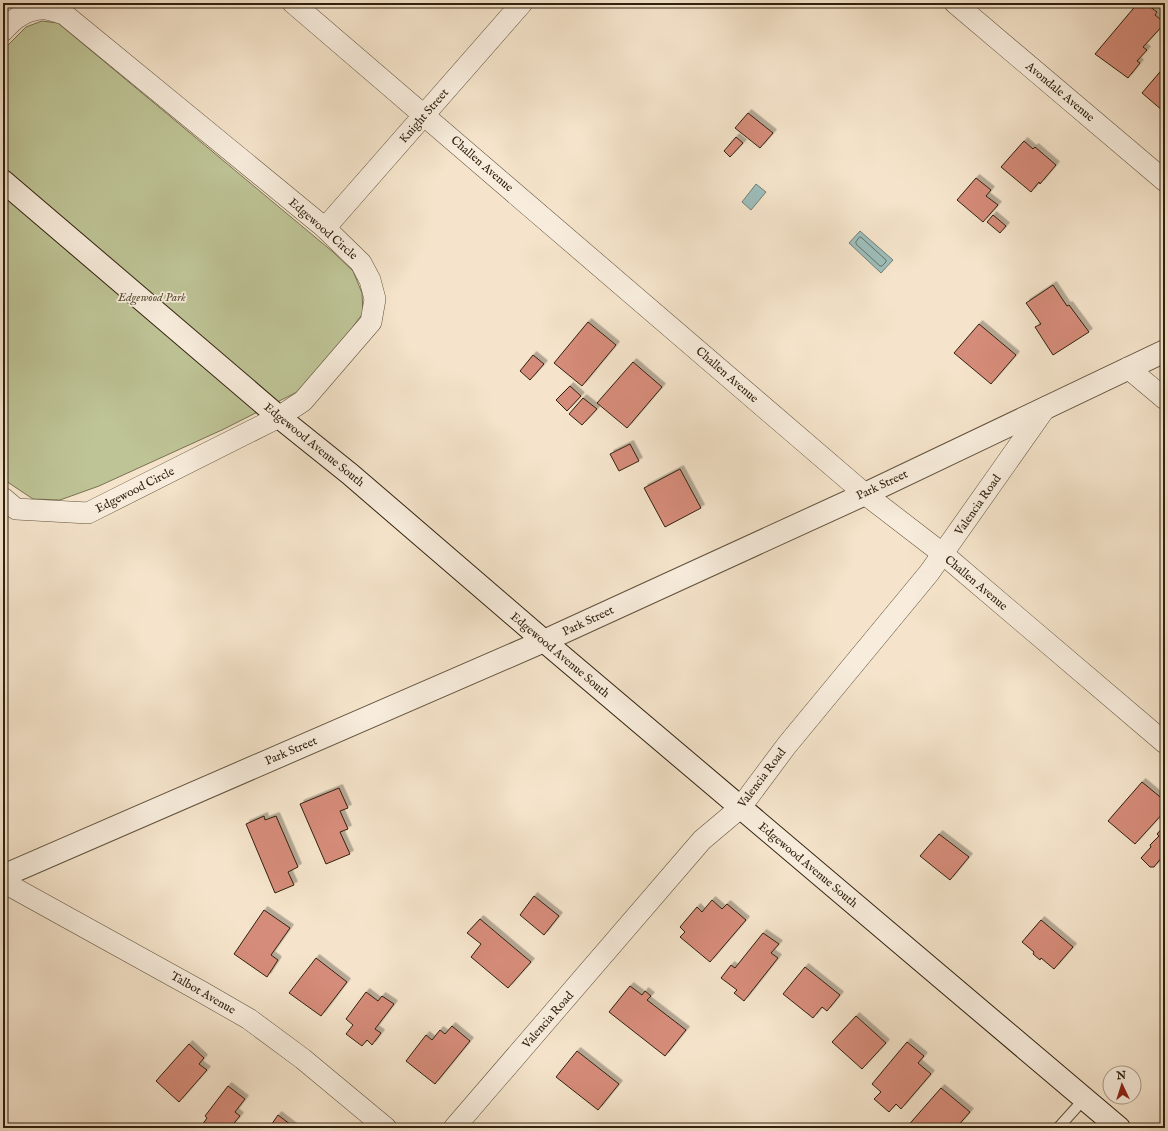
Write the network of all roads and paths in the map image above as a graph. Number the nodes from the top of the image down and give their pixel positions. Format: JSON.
{"nodes":[{"id":1,"x":293,"y":3,"type":"edge"},
{"id":2,"x":522,"y":3,"type":"edge"},
{"id":3,"x":955,"y":3,"type":"edge"},
{"id":4,"x":3,"y":31,"type":"edge"},
{"id":5,"x":425,"y":115,"type":"junction"},
{"id":6,"x":3,"y":181,"type":"edge"},
{"id":7,"x":1165,"y":181,"type":"edge"},
{"id":8,"x":325,"y":228,"type":"junction"},
{"id":9,"x":1165,"y":351,"type":"edge"},
{"id":10,"x":1128,"y":368,"type":"junction"},
{"id":11,"x":1165,"y":399,"type":"edge"},
{"id":12,"x":1046,"y":407,"type":"junction"},
{"id":13,"x":279,"y":417,"type":"junction"},
{"id":14,"x":865,"y":494,"type":"junction"},
{"id":15,"x":3,"y":498,"type":"edge"},
{"id":16,"x":943,"y":554,"type":"junction"},
{"id":17,"x":544,"y":641,"type":"junction"},
{"id":18,"x":1165,"y":743,"type":"edge"},
{"id":19,"x":740,"y":808,"type":"junction"},
{"id":20,"x":3,"y":876,"type":"edge"},
{"id":21,"x":3,"y":882,"type":"edge"},
{"id":22,"x":1085,"y":1098,"type":"junction"},
{"id":23,"x":386,"y":1128,"type":"edge"},
{"id":24,"x":454,"y":1128,"type":"edge"},
{"id":25,"x":1058,"y":1128,"type":"edge"},
{"id":26,"x":1118,"y":1128,"type":"edge"}],
"edges":[{"from":1,"to":5,"type":"street","name":"Challen Avenue"},
{"from":2,"to":5,"type":"street","name":"Knight Street"},
{"from":3,"to":7,"type":"street","name":"Avondale Avenue"},
{"from":4,"to":8,"type":"street","name":"Edgewood Circle"},
{"from":5,"to":8,"type":"street","name":"Knight Street"},
{"from":5,"to":14,"type":"street","name":"Challen Avenue"},
{"from":6,"to":13,"type":"main road","name":"Edgewood Avenue South"},
{"from":8,"to":13,"type":"street","name":"Edgewood Circle"},
{"from":9,"to":10,"type":"main road","name":"Park Street"},
{"from":10,"to":11,"type":"street"},
{"from":10,"to":12,"type":"main road","name":"Park Street"},
{"from":12,"to":14,"type":"main road","name":"Park Street"},
{"from":12,"to":16,"type":"street","name":"Valencia Road"},
{"from":13,"to":15,"type":"street","name":"Edgewood Circle"},
{"from":13,"to":17,"type":"main road","name":"Edgewood Avenue South"},
{"from":14,"to":16,"type":"street","name":"Challen Avenue"},
{"from":14,"to":17,"type":"main road","name":"Park Street"},
{"from":16,"to":18,"type":"street","name":"Challen Avenue"},
{"from":16,"to":19,"type":"street","name":"Valencia Road"},
{"from":17,"to":19,"type":"main road","name":"Edgewood Avenue South"},
{"from":17,"to":20,"type":"main road","name":"Park Street"},
{"from":19,"to":22,"type":"main road","name":"Edgewood Avenue South"},
{"from":19,"to":24,"type":"street","name":"Valencia Road"},
{"from":21,"to":23,"type":"street","name":"Talbot Avenue"},
{"from":22,"to":25,"type":"lane"},
{"from":22,"to":26,"type":"main road","name":"Edgewood Avenue South"}]}
